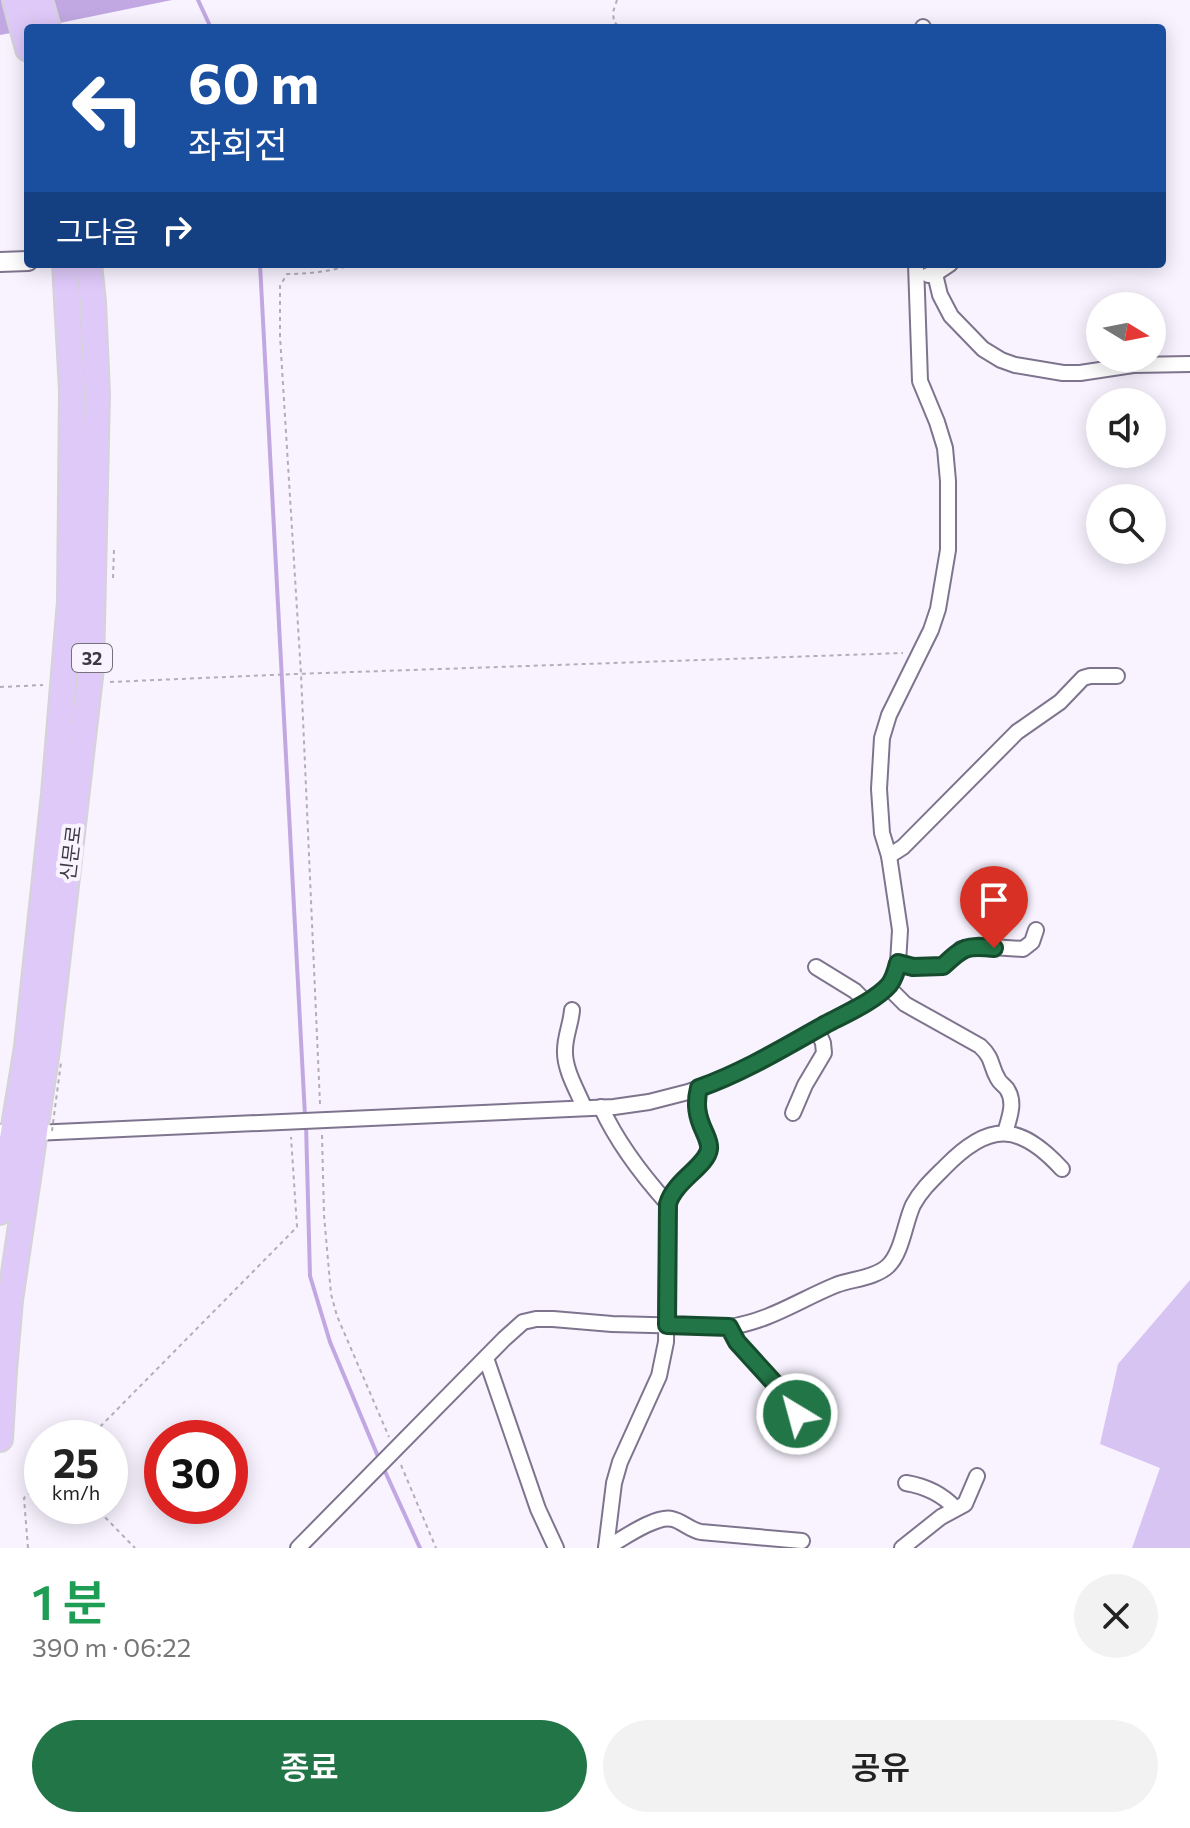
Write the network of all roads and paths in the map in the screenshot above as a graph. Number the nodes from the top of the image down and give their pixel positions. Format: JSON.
{"nodes":[{"id":1,"x":15,"y":0,"type":"edge"},
{"id":2,"x":40,"y":0,"type":"edge"},
{"id":3,"x":617,"y":0,"type":"edge"},
{"id":4,"x":47,"y":24,"type":"edge"},
{"id":5,"x":616,"y":24,"type":"edge"},
{"id":6,"x":24,"y":34,"type":"edge"},
{"id":7,"x":24,"y":261,"type":"edge"},
{"id":8,"x":0,"y":262,"type":"edge"},
{"id":9,"x":65,"y":268,"type":"edge"},
{"id":10,"x":89,"y":268,"type":"edge"},
{"id":11,"x":339,"y":268,"type":"edge"},
{"id":12,"x":944,"y":268,"type":"edge"},
{"id":13,"x":915,"y":270,"type":"edge"},
{"id":14,"x":935,"y":274,"type":"junction"},
{"id":15,"x":1190,"y":364,"type":"edge"},
{"id":16,"x":920,"y":653,"type":"junction"},
{"id":17,"x":301,"y":674,"type":"junction"},
{"id":18,"x":1117,"y":676,"type":"dead end"},
{"id":19,"x":108,"y":682,"type":"dead end"},
{"id":20,"x":46,"y":685,"type":"dead end"},
{"id":21,"x":0,"y":687,"type":"edge"},
{"id":22,"x":889,"y":856,"type":"junction"},
{"id":23,"x":1036,"y":930,"type":"dead end"},
{"id":24,"x":898,"y":963,"type":"junction"},
{"id":25,"x":816,"y":967,"type":"dead end"},
{"id":26,"x":888,"y":987,"type":"junction"},
{"id":27,"x":866,"y":1002,"type":"junction"},
{"id":28,"x":572,"y":1010,"type":"dead end"},
{"id":29,"x":817,"y":1029,"type":"junction"},
{"id":30,"x":37,"y":1049,"type":"junction"},
{"id":31,"x":699,"y":1088,"type":"junction"},
{"id":32,"x":584,"y":1107,"type":"junction"},
{"id":33,"x":601,"y":1107,"type":"junction"},
{"id":34,"x":793,"y":1113,"type":"dead end"},
{"id":35,"x":294,"y":1120,"type":"junction"},
{"id":36,"x":318,"y":1120,"type":"junction"},
{"id":37,"x":16,"y":1132,"type":"edge"},
{"id":38,"x":1005,"y":1133,"type":"junction"},
{"id":39,"x":1062,"y":1169,"type":"dead end"},
{"id":40,"x":668,"y":1204,"type":"junction"},
{"id":41,"x":0,"y":1212,"type":"edge"},
{"id":42,"x":667,"y":1325,"type":"junction"},
{"id":43,"x":729,"y":1327,"type":"junction"},
{"id":44,"x":486,"y":1358,"type":"junction"},
{"id":45,"x":797,"y":1414,"type":"dead end"},
{"id":46,"x":107,"y":1420,"type":"edge"},
{"id":47,"x":0,"y":1439,"type":"edge"},
{"id":48,"x":395,"y":1451,"type":"junction"},
{"id":49,"x":977,"y":1476,"type":"dead end"},
{"id":50,"x":906,"y":1483,"type":"dead end"},
{"id":51,"x":955,"y":1508,"type":"junction"},
{"id":52,"x":26,"y":1524,"type":"edge"},
{"id":53,"x":112,"y":1524,"type":"edge"},
{"id":54,"x":802,"y":1541,"type":"dead end"},
{"id":55,"x":28,"y":1548,"type":"edge"},
{"id":56,"x":135,"y":1548,"type":"edge"},
{"id":57,"x":298,"y":1548,"type":"edge"},
{"id":58,"x":436,"y":1548,"type":"edge"},
{"id":59,"x":556,"y":1548,"type":"edge"},
{"id":60,"x":902,"y":1548,"type":"edge"}],
"edges":[{"from":1,"to":6,"type":"main road"},
{"from":2,"to":4,"type":"main road"},
{"from":3,"to":5,"type":"path"},
{"from":7,"to":8,"type":"street"},
{"from":9,"to":30,"type":"main road","name":"신문로","number":"32","bridge":true},
{"from":10,"to":30,"type":"main road","name":"신문로","number":"32","bridge":true},
{"from":11,"to":17,"type":"path"},
{"from":12,"to":14,"type":"street"},
{"from":13,"to":14,"type":"street"},
{"from":13,"to":16,"type":"street"},
{"from":14,"to":15,"type":"street"},
{"from":16,"to":17,"type":"path"},
{"from":16,"to":22,"type":"street"},
{"from":17,"to":19,"type":"path"},
{"from":17,"to":36,"type":"path"},
{"from":18,"to":22,"type":"street"},
{"from":20,"to":21,"type":"path"},
{"from":22,"to":24,"type":"street"},
{"from":23,"to":24,"type":"street"},
{"from":24,"to":26,"type":"street"},
{"from":25,"to":27,"type":"street"},
{"from":26,"to":27,"type":"street"},
{"from":26,"to":38,"type":"street"},
{"from":27,"to":29,"type":"street"},
{"from":28,"to":32,"type":"street"},
{"from":29,"to":31,"type":"street"},
{"from":29,"to":34,"type":"street"},
{"from":30,"to":37,"type":"main road","name":"신문로","number":"32"},
{"from":31,"to":33,"type":"street"},
{"from":31,"to":40,"type":"street"},
{"from":32,"to":33,"type":"street"},
{"from":32,"to":36,"type":"street"},
{"from":33,"to":40,"type":"street"},
{"from":35,"to":36,"type":"street"},
{"from":35,"to":37,"type":"street"},
{"from":35,"to":46,"type":"path"},
{"from":36,"to":48,"type":"path"},
{"from":37,"to":41,"type":"main road","name":"신문로","number":"32"},
{"from":37,"to":47,"type":"main road","name":"신문로","number":"32"},
{"from":38,"to":39,"type":"street"},
{"from":38,"to":43,"type":"street"},
{"from":40,"to":42,"type":"street"},
{"from":42,"to":43,"type":"street"},
{"from":42,"to":44,"type":"street"},
{"from":42,"to":54,"type":"street"},
{"from":43,"to":45,"type":"street"},
{"from":44,"to":48,"type":"street"},
{"from":44,"to":59,"type":"street"},
{"from":48,"to":57,"type":"street"},
{"from":48,"to":58,"type":"path"},
{"from":49,"to":51,"type":"street"},
{"from":50,"to":51,"type":"street"},
{"from":51,"to":60,"type":"street"},
{"from":52,"to":55,"type":"path"},
{"from":53,"to":56,"type":"path"}]}
